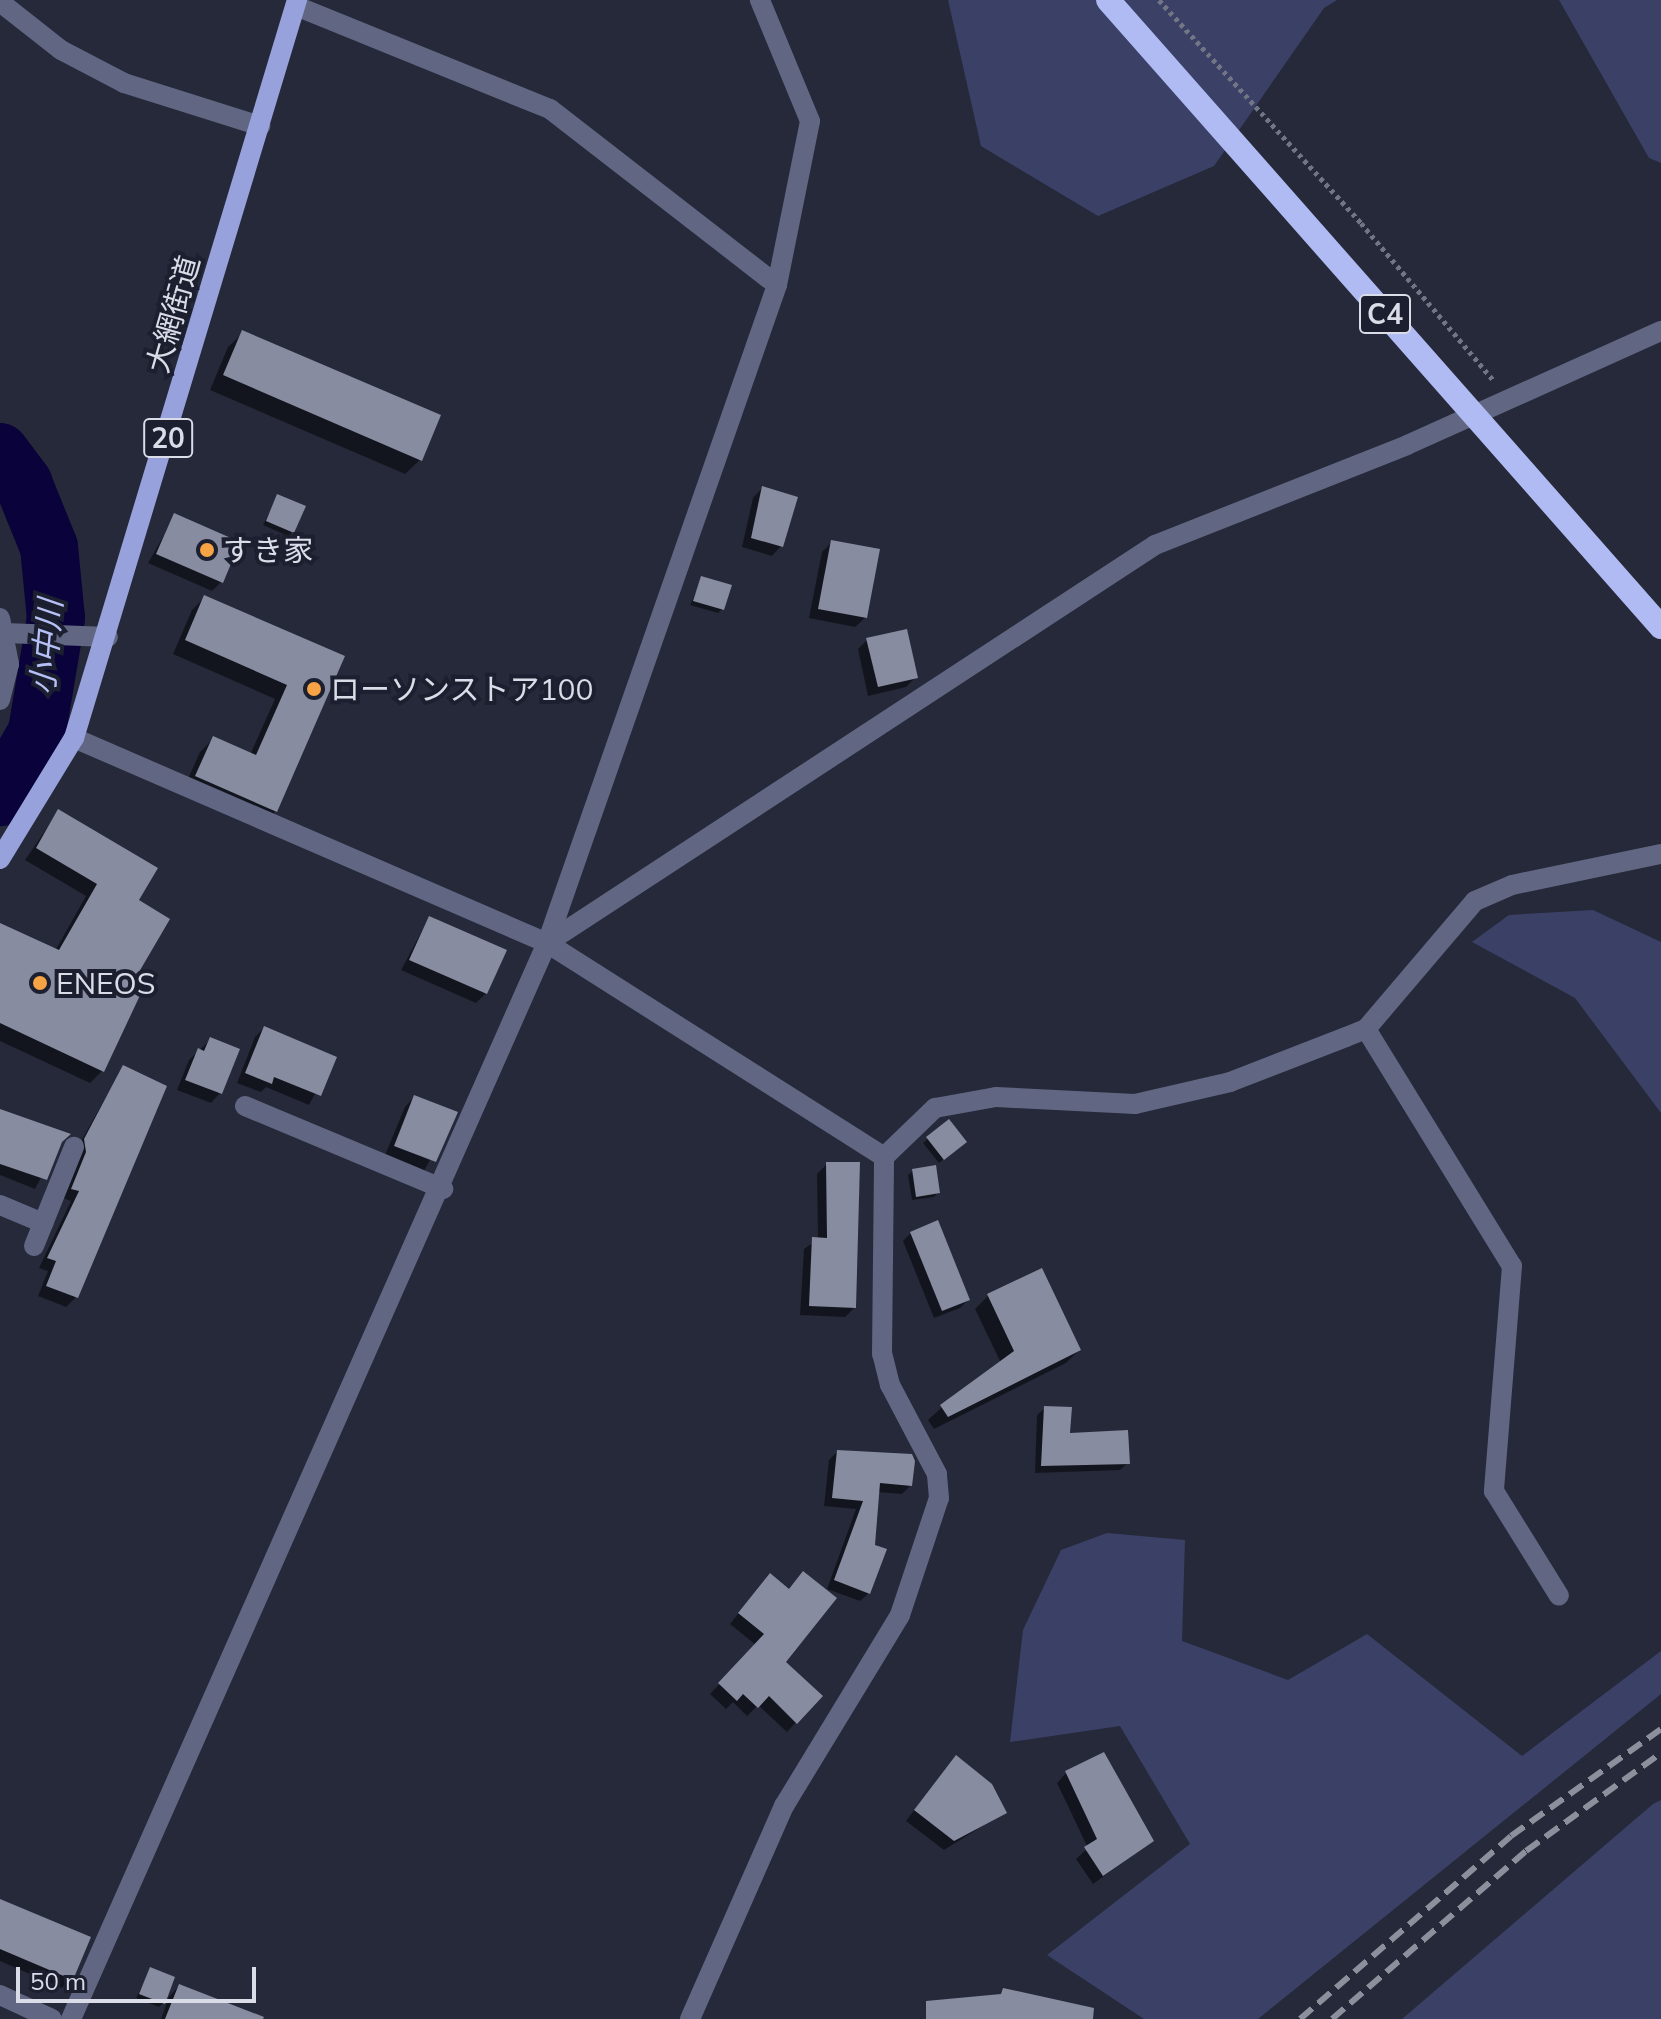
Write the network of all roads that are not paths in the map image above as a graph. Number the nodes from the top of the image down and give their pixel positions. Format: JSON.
{"nodes":[{"id":1,"x":760,"y":0,"type":"edge"},
{"id":2,"x":1108,"y":0,"type":"edge"},
{"id":3,"x":0,"y":2,"type":"edge"},
{"id":4,"x":296,"y":3,"type":"edge"},
{"id":5,"x":260,"y":126,"type":"junction"},
{"id":6,"x":777,"y":285,"type":"junction"},
{"id":7,"x":1661,"y":331,"type":"edge"},
{"id":8,"x":2,"y":626,"type":"edge"},
{"id":9,"x":1661,"y":627,"type":"edge"},
{"id":10,"x":108,"y":637,"type":"junction"},
{"id":11,"x":0,"y":700,"type":"edge"},
{"id":12,"x":74,"y":738,"type":"junction"},
{"id":13,"x":1661,"y":854,"type":"edge"},
{"id":14,"x":0,"y":859,"type":"edge"},
{"id":15,"x":547,"y":943,"type":"junction"},
{"id":16,"x":1366,"y":1029,"type":"junction"},
{"id":17,"x":245,"y":1106,"type":"dead end"},
{"id":18,"x":74,"y":1147,"type":"dead end"},
{"id":19,"x":884,"y":1157,"type":"junction"},
{"id":20,"x":443,"y":1189,"type":"junction"},
{"id":21,"x":0,"y":1205,"type":"edge"},
{"id":22,"x":43,"y":1223,"type":"junction"},
{"id":23,"x":34,"y":1246,"type":"dead end"},
{"id":24,"x":1559,"y":1596,"type":"dead end"},
{"id":25,"x":0,"y":1995,"type":"edge"},
{"id":26,"x":52,"y":2019,"type":"edge"},
{"id":27,"x":71,"y":2019,"type":"edge"},
{"id":28,"x":690,"y":2019,"type":"edge"}],
"edges":[{"from":1,"to":6,"type":"street"},
{"from":2,"to":9,"type":"highway","number":"C4","bridge":true},
{"from":3,"to":5,"type":"street"},
{"from":4,"to":5,"type":"main road","name":"大網街道","number":"20"},
{"from":4,"to":6,"type":"street"},
{"from":5,"to":10,"type":"main road","name":"大網街道","number":"20"},
{"from":6,"to":15,"type":"street"},
{"from":7,"to":15,"type":"street"},
{"from":8,"to":10,"type":"street"},
{"from":8,"to":11,"type":"street"},
{"from":10,"to":12,"type":"main road","name":"大網街道","number":"20"},
{"from":12,"to":14,"type":"main road","name":"大網街道","number":"20"},
{"from":12,"to":15,"type":"street"},
{"from":13,"to":16,"type":"street"},
{"from":15,"to":19,"type":"street"},
{"from":15,"to":20,"type":"street"},
{"from":16,"to":19,"type":"street"},
{"from":16,"to":24,"type":"street"},
{"from":17,"to":20,"type":"street"},
{"from":18,"to":22,"type":"street"},
{"from":19,"to":28,"type":"street"},
{"from":20,"to":27,"type":"street"},
{"from":21,"to":22,"type":"street"},
{"from":22,"to":23,"type":"street"},
{"from":25,"to":26,"type":"street"}]}
